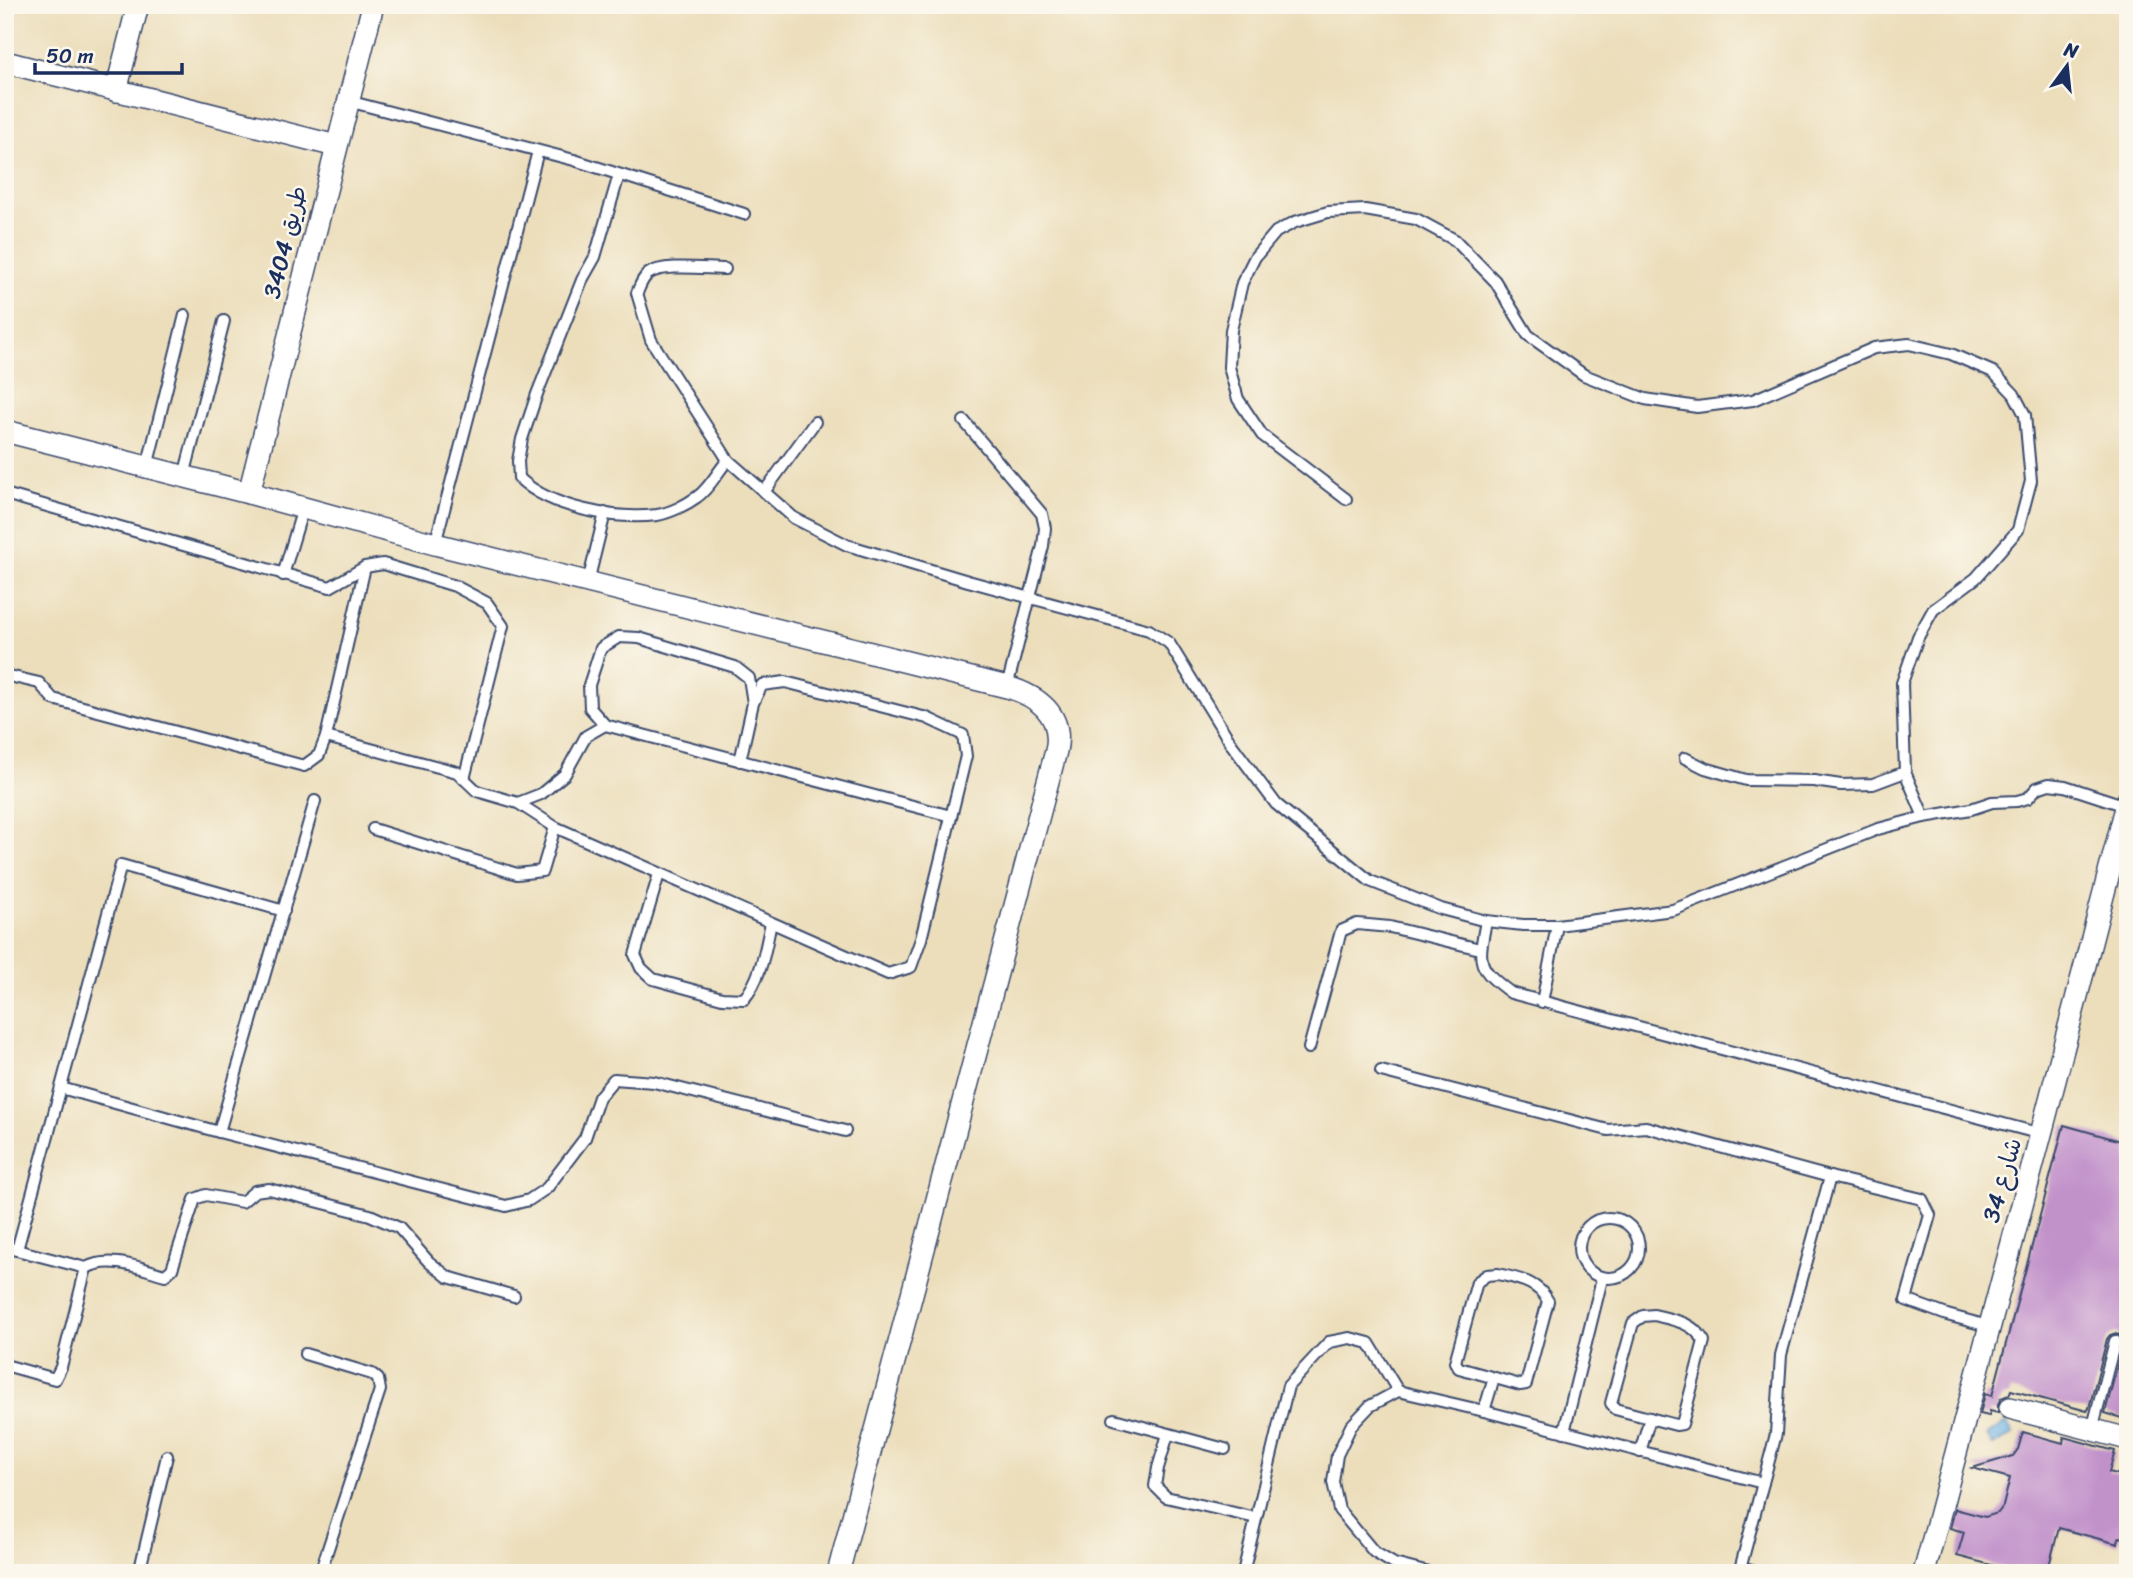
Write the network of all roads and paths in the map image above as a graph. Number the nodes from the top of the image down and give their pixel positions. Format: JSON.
{"nodes":[{"id":1,"x":138,"y":5,"type":"edge"},
{"id":2,"x":373,"y":5,"type":"edge"},
{"id":3,"x":5,"y":62,"type":"edge"},
{"id":4,"x":117,"y":91,"type":"junction"},
{"id":5,"x":348,"y":101,"type":"junction"},
{"id":6,"x":336,"y":146,"type":"junction"},
{"id":7,"x":538,"y":151,"type":"junction"},
{"id":8,"x":619,"y":175,"type":"junction"},
{"id":9,"x":744,"y":214,"type":"dead end"},
{"id":10,"x":725,"y":269,"type":"dead end"},
{"id":11,"x":185,"y":315,"type":"dead end"},
{"id":12,"x":224,"y":321,"type":"dead end"},
{"id":13,"x":964,"y":421,"type":"dead end"},
{"id":14,"x":815,"y":422,"type":"dead end"},
{"id":15,"x":5,"y":431,"type":"edge"},
{"id":16,"x":728,"y":460,"type":"junction"},
{"id":17,"x":147,"y":467,"type":"junction"},
{"id":18,"x":184,"y":476,"type":"junction"},
{"id":19,"x":764,"y":492,"type":"junction"},
{"id":20,"x":249,"y":493,"type":"junction"},
{"id":21,"x":5,"y":494,"type":"edge"},
{"id":22,"x":1346,"y":499,"type":"dead end"},
{"id":23,"x":303,"y":508,"type":"junction"},
{"id":24,"x":605,"y":513,"type":"junction"},
{"id":25,"x":435,"y":544,"type":"junction"},
{"id":26,"x":365,"y":567,"type":"junction"},
{"id":27,"x":283,"y":575,"type":"junction"},
{"id":28,"x":589,"y":582,"type":"junction"},
{"id":29,"x":1030,"y":597,"type":"junction"},
{"id":30,"x":5,"y":675,"type":"edge"},
{"id":31,"x":1007,"y":687,"type":"junction"},
{"id":32,"x":752,"y":703,"type":"junction"},
{"id":33,"x":605,"y":725,"type":"junction"},
{"id":34,"x":326,"y":737,"type":"junction"},
{"id":35,"x":1685,"y":758,"type":"dead end"},
{"id":36,"x":740,"y":761,"type":"junction"},
{"id":37,"x":1905,"y":772,"type":"junction"},
{"id":38,"x":464,"y":779,"type":"junction"},
{"id":39,"x":315,"y":801,"type":"dead end"},
{"id":40,"x":518,"y":803,"type":"junction"},
{"id":41,"x":2127,"y":803,"type":"edge"},
{"id":42,"x":951,"y":816,"type":"junction"},
{"id":43,"x":1924,"y":817,"type":"junction"},
{"id":44,"x":555,"y":827,"type":"junction"},
{"id":45,"x":373,"y":829,"type":"dead end"},
{"id":46,"x":659,"y":874,"type":"junction"},
{"id":47,"x":284,"y":911,"type":"junction"},
{"id":48,"x":1486,"y":921,"type":"junction"},
{"id":49,"x":771,"y":923,"type":"junction"},
{"id":50,"x":1557,"y":925,"type":"junction"},
{"id":51,"x":1480,"y":949,"type":"junction"},
{"id":52,"x":1542,"y":1002,"type":"junction"},
{"id":53,"x":1309,"y":1048,"type":"dead end"},
{"id":54,"x":1381,"y":1071,"type":"dead end"},
{"id":55,"x":61,"y":1088,"type":"junction"},
{"id":56,"x":845,"y":1131,"type":"dead end"},
{"id":57,"x":219,"y":1132,"type":"junction"},
{"id":58,"x":2041,"y":1134,"type":"junction"},
{"id":59,"x":1830,"y":1177,"type":"junction"},
{"id":60,"x":5,"y":1247,"type":"edge"},
{"id":61,"x":18,"y":1250,"type":"junction"},
{"id":62,"x":86,"y":1268,"type":"junction"},
{"id":63,"x":1602,"y":1279,"type":"junction"},
{"id":64,"x":514,"y":1296,"type":"dead end"},
{"id":65,"x":1988,"y":1326,"type":"junction"},
{"id":66,"x":2115,"y":1341,"type":"dead end"},
{"id":67,"x":304,"y":1354,"type":"dead end"},
{"id":68,"x":5,"y":1365,"type":"edge"},
{"id":69,"x":1494,"y":1378,"type":"junction"},
{"id":70,"x":1398,"y":1391,"type":"junction"},
{"id":71,"x":2010,"y":1408,"type":"dead end"},
{"id":72,"x":1484,"y":1410,"type":"junction"},
{"id":73,"x":1650,"y":1418,"type":"junction"},
{"id":74,"x":1114,"y":1419,"type":"dead end"},
{"id":75,"x":2092,"y":1430,"type":"junction"},
{"id":76,"x":1564,"y":1432,"type":"junction"},
{"id":77,"x":1168,"y":1434,"type":"junction"},
{"id":78,"x":2128,"y":1439,"type":"edge"},
{"id":79,"x":1224,"y":1449,"type":"dead end"},
{"id":80,"x":1640,"y":1452,"type":"junction"},
{"id":81,"x":167,"y":1456,"type":"dead end"},
{"id":82,"x":1763,"y":1483,"type":"junction"},
{"id":83,"x":1256,"y":1518,"type":"junction"},
{"id":84,"x":1740,"y":1570,"type":"edge"},
{"id":85,"x":139,"y":1573,"type":"edge"},
{"id":86,"x":320,"y":1573,"type":"edge"},
{"id":87,"x":838,"y":1573,"type":"edge"},
{"id":88,"x":1243,"y":1573,"type":"edge"},
{"id":89,"x":1429,"y":1573,"type":"edge"},
{"id":90,"x":1759,"y":1573,"type":"edge"},
{"id":91,"x":1924,"y":1573,"type":"edge"}],
"edges":[{"from":1,"to":4,"type":"street"},
{"from":2,"to":5,"type":"street","name":"طريق 3404"},
{"from":3,"to":4,"type":"street"},
{"from":4,"to":6,"type":"street"},
{"from":5,"to":6,"type":"street","name":"طريق 3404"},
{"from":5,"to":7,"type":"lane"},
{"from":6,"to":20,"type":"street","name":"طريق 3404"},
{"from":7,"to":8,"type":"lane"},
{"from":7,"to":25,"type":"lane"},
{"from":8,"to":9,"type":"lane"},
{"from":8,"to":24,"type":"lane"},
{"from":10,"to":16,"type":"lane"},
{"from":11,"to":17,"type":"lane"},
{"from":12,"to":18,"type":"lane"},
{"from":13,"to":29,"type":"lane"},
{"from":14,"to":19,"type":"lane"},
{"from":15,"to":17,"type":"street"},
{"from":16,"to":19,"type":"lane"},
{"from":16,"to":24,"type":"lane"},
{"from":17,"to":18,"type":"street"},
{"from":18,"to":20,"type":"street"},
{"from":19,"to":29,"type":"lane"},
{"from":20,"to":23,"type":"street"},
{"from":21,"to":27,"type":"lane"},
{"from":22,"to":37,"type":"lane"},
{"from":23,"to":25,"type":"street"},
{"from":23,"to":27,"type":"lane"},
{"from":24,"to":28,"type":"lane"},
{"from":25,"to":28,"type":"street"},
{"from":26,"to":27,"type":"lane"},
{"from":26,"to":34,"type":"lane"},
{"from":26,"to":38,"type":"lane"},
{"from":28,"to":31,"type":"street"},
{"from":29,"to":31,"type":"lane"},
{"from":29,"to":48,"type":"lane"},
{"from":30,"to":34,"type":"lane"},
{"from":31,"to":87,"type":"street"},
{"from":32,"to":33,"type":"lane"},
{"from":32,"to":36,"type":"lane"},
{"from":32,"to":42,"type":"lane"},
{"from":33,"to":36,"type":"lane"},
{"from":33,"to":40,"type":"lane"},
{"from":34,"to":38,"type":"lane"},
{"from":35,"to":37,"type":"lane"},
{"from":36,"to":42,"type":"lane"},
{"from":37,"to":43,"type":"lane"},
{"from":38,"to":40,"type":"lane"},
{"from":39,"to":47,"type":"lane"},
{"from":40,"to":44,"type":"lane"},
{"from":41,"to":43,"type":"lane"},
{"from":41,"to":58,"type":"street","name":"شارع 34"},
{"from":42,"to":49,"type":"lane"},
{"from":43,"to":50,"type":"lane"},
{"from":44,"to":45,"type":"lane"},
{"from":44,"to":46,"type":"lane"},
{"from":46,"to":49,"type":"lane"},
{"from":46,"to":49,"type":"lane"},
{"from":47,"to":55,"type":"lane"},
{"from":47,"to":57,"type":"lane"},
{"from":48,"to":50,"type":"lane"},
{"from":48,"to":51,"type":"lane"},
{"from":50,"to":52,"type":"lane"},
{"from":51,"to":52,"type":"lane"},
{"from":51,"to":53,"type":"lane"},
{"from":52,"to":58,"type":"lane"},
{"from":54,"to":59,"type":"lane"},
{"from":55,"to":57,"type":"lane"},
{"from":55,"to":61,"type":"lane"},
{"from":56,"to":57,"type":"lane"},
{"from":58,"to":65,"type":"street","name":"شارع 34"},
{"from":59,"to":65,"type":"lane"},
{"from":59,"to":82,"type":"lane"},
{"from":60,"to":61,"type":"lane"},
{"from":61,"to":62,"type":"lane"},
{"from":62,"to":64,"type":"lane"},
{"from":62,"to":68,"type":"lane"},
{"from":63,"to":63,"type":"lane"},
{"from":63,"to":76,"type":"lane"},
{"from":65,"to":91,"type":"street","name":"شارع 34"},
{"from":66,"to":75,"type":"lane"},
{"from":67,"to":86,"type":"lane"},
{"from":69,"to":69,"type":"lane"},
{"from":69,"to":72,"type":"lane"},
{"from":70,"to":72,"type":"lane"},
{"from":70,"to":83,"type":"lane"},
{"from":70,"to":89,"type":"lane"},
{"from":71,"to":75,"type":"street"},
{"from":72,"to":76,"type":"lane"},
{"from":73,"to":73,"type":"lane"},
{"from":73,"to":80,"type":"lane"},
{"from":74,"to":77,"type":"lane"},
{"from":75,"to":78,"type":"street"},
{"from":76,"to":80,"type":"lane"},
{"from":77,"to":79,"type":"lane"},
{"from":77,"to":83,"type":"lane"},
{"from":80,"to":82,"type":"lane"},
{"from":81,"to":85,"type":"lane"},
{"from":82,"to":84,"type":"lane"},
{"from":83,"to":88,"type":"lane"},
{"from":84,"to":90,"type":"lane"}]}
